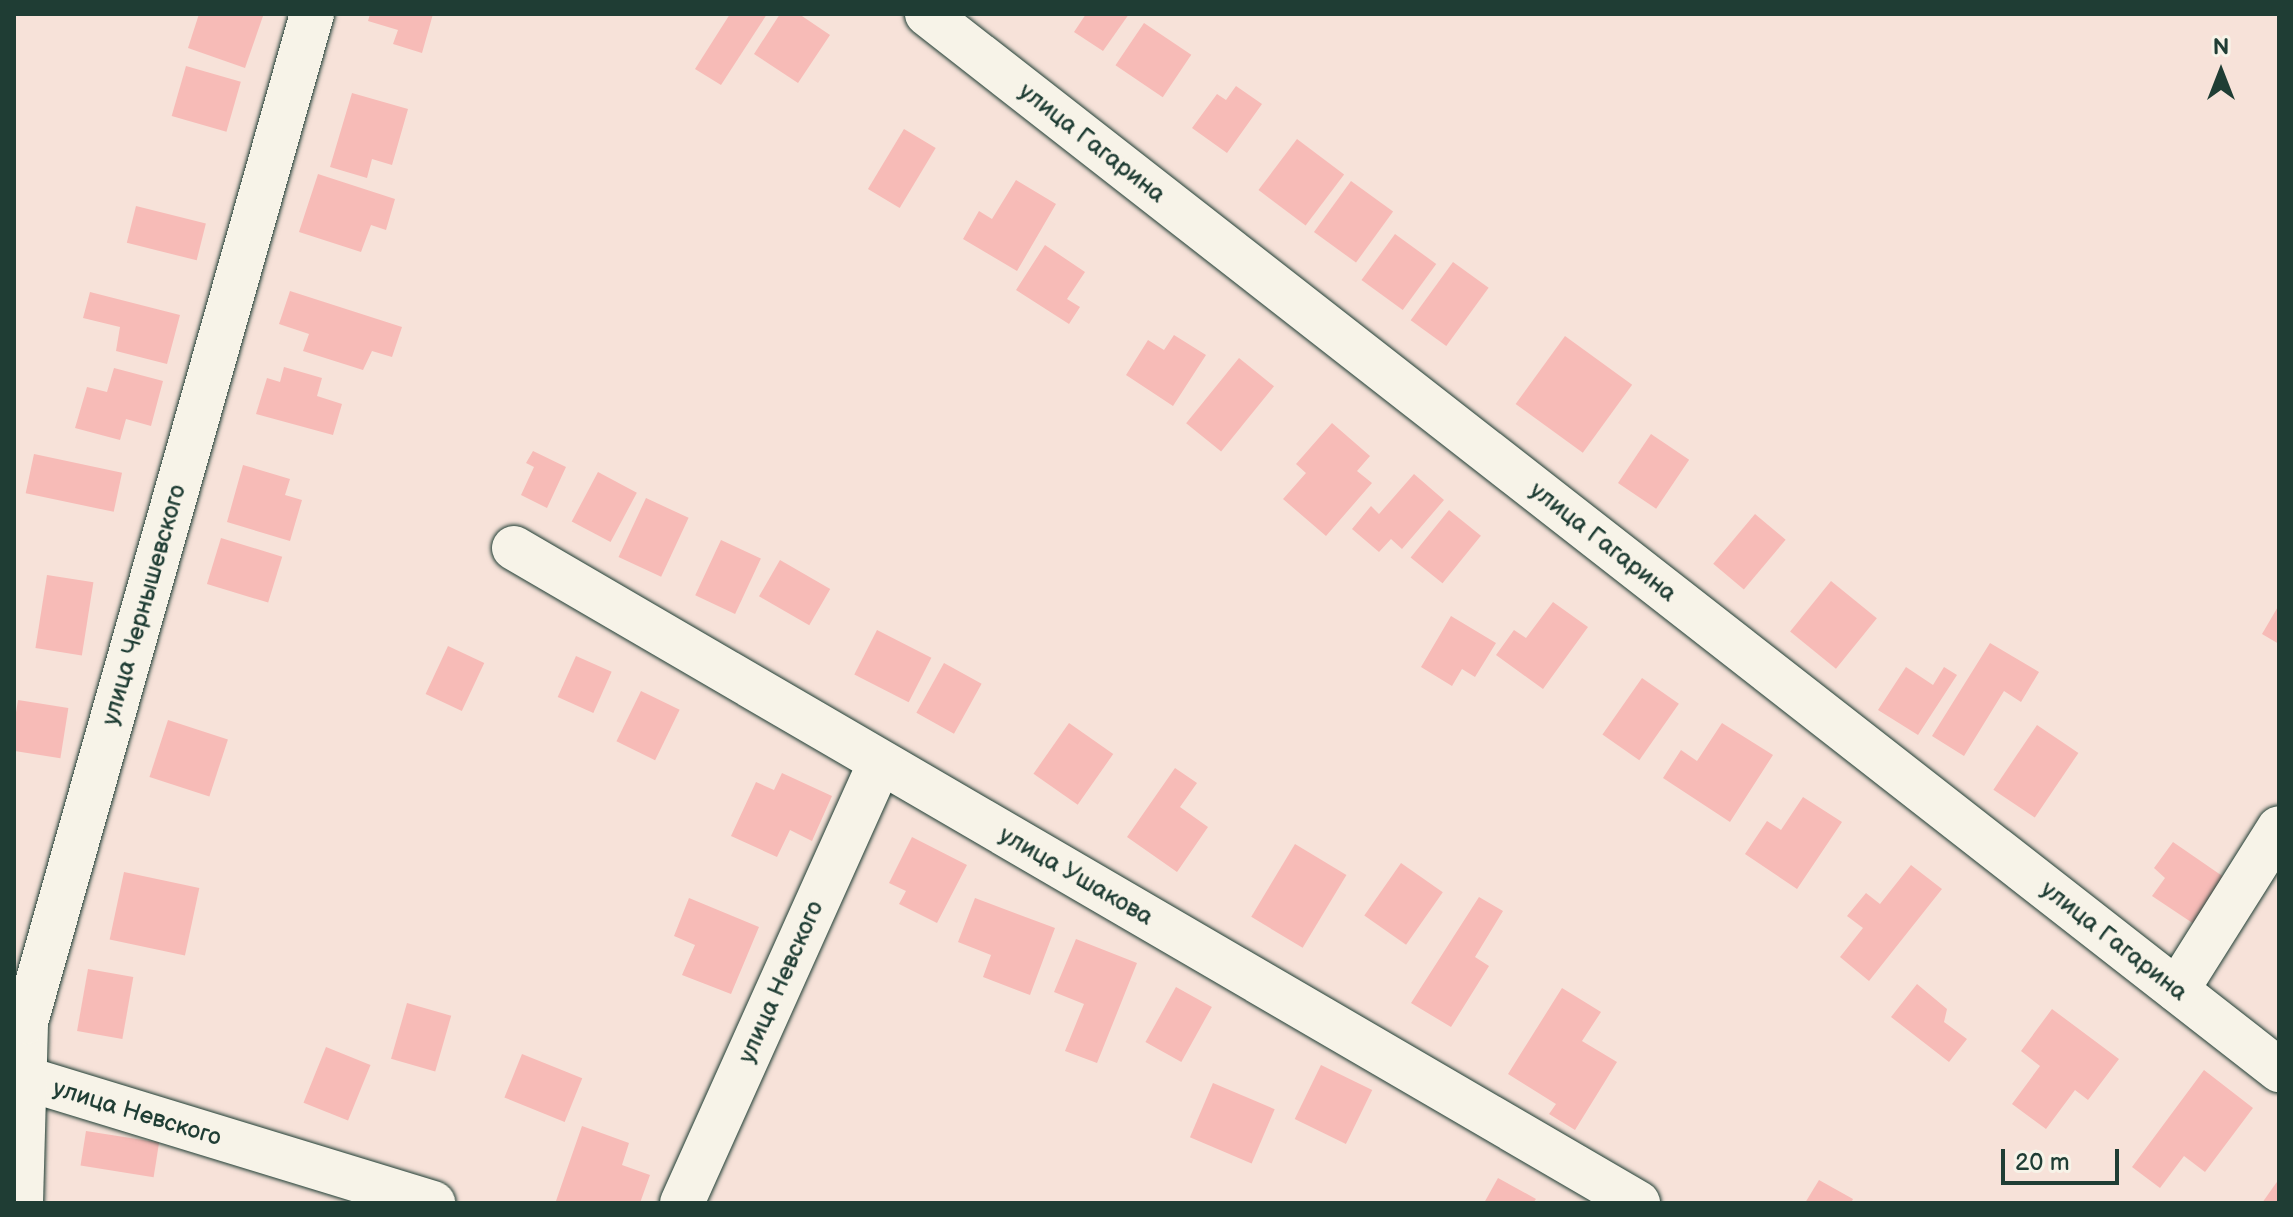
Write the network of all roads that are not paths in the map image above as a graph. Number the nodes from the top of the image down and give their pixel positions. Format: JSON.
{"nodes":[{"id":1,"x":312,"y":14,"type":"edge"},
{"id":2,"x":927,"y":14,"type":"edge"},
{"id":3,"x":514,"y":548,"type":"dead end"},
{"id":4,"x":880,"y":762,"type":"junction"},
{"id":5,"x":2279,"y":828,"type":"edge"},
{"id":6,"x":2177,"y":990,"type":"junction"},
{"id":7,"x":20,"y":1021,"type":"edge"},
{"id":8,"x":2279,"y":1070,"type":"edge"},
{"id":9,"x":24,"y":1078,"type":"junction"},
{"id":10,"x":1584,"y":1190,"type":"edge"},
{"id":11,"x":21,"y":1203,"type":"edge"},
{"id":12,"x":433,"y":1203,"type":"edge"},
{"id":13,"x":682,"y":1203,"type":"edge"},
{"id":14,"x":1638,"y":1203,"type":"edge"}],
"edges":[{"from":1,"to":7,"type":"street","name":"улица Чернышевского"},
{"from":2,"to":6,"type":"street","name":"улица Гагарина"},
{"from":3,"to":4,"type":"street","name":"улица Ушакова"},
{"from":4,"to":10,"type":"street","name":"улица Ушакова"},
{"from":4,"to":13,"type":"street","name":"улица Невского"},
{"from":5,"to":6,"type":"street"},
{"from":6,"to":8,"type":"street","name":"улица Гагарина"},
{"from":7,"to":9,"type":"street","name":"улица Чернышевского"},
{"from":9,"to":11,"type":"street","name":"улица Чернышевского"},
{"from":9,"to":12,"type":"street","name":"улица Невского"},
{"from":10,"to":14,"type":"street","name":"улица Ушакова"}]}
